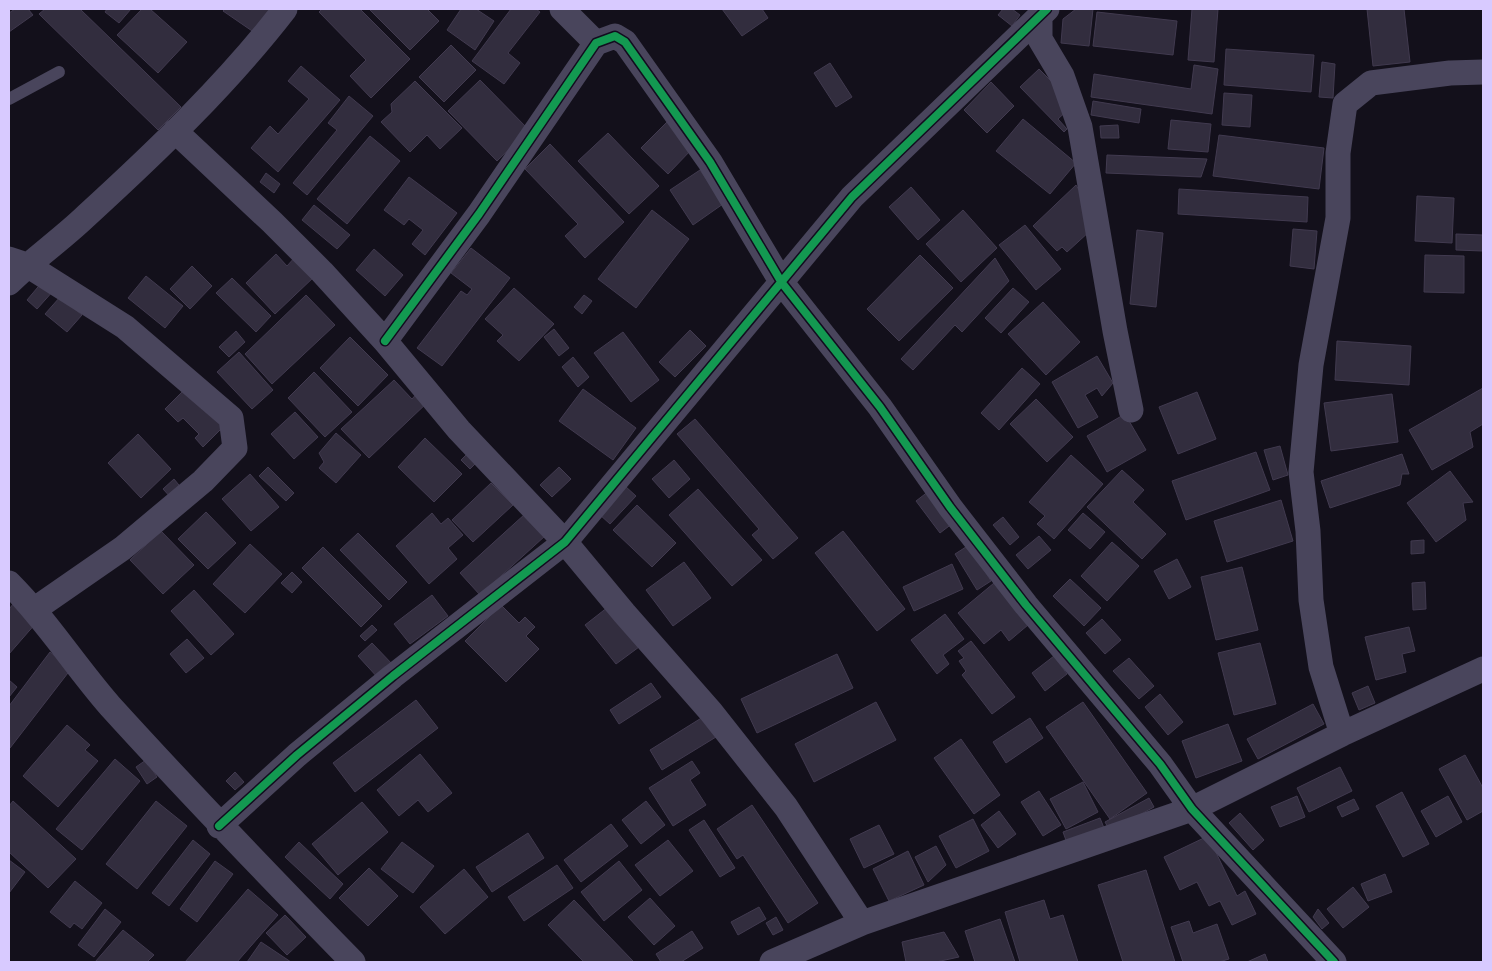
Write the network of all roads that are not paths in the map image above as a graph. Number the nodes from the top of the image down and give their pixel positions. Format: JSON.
{"nodes":[{"id":1,"x":286,"y":9,"type":"edge"},
{"id":2,"x":562,"y":9,"type":"edge"},
{"id":3,"x":1037,"y":24,"type":"edge"},
{"id":4,"x":596,"y":43,"type":"junction"},
{"id":5,"x":59,"y":72,"type":"dead end"},
{"id":6,"x":1483,"y":72,"type":"edge"},
{"id":7,"x":9,"y":100,"type":"edge"},
{"id":8,"x":175,"y":131,"type":"junction"},
{"id":9,"x":18,"y":262,"type":"edge"},
{"id":10,"x":9,"y":283,"type":"edge"},
{"id":11,"x":782,"y":283,"type":"junction"},
{"id":12,"x":385,"y":341,"type":"junction"},
{"id":13,"x":1131,"y":410,"type":"dead end"},
{"id":14,"x":565,"y":542,"type":"junction"},
{"id":15,"x":9,"y":583,"type":"edge"},
{"id":16,"x":35,"y":609,"type":"junction"},
{"id":17,"x":1483,"y":669,"type":"edge"},
{"id":18,"x":1342,"y":734,"type":"junction"},
{"id":19,"x":1192,"y":808,"type":"junction"},
{"id":20,"x":220,"y":826,"type":"junction"},
{"id":21,"x":862,"y":923,"type":"junction"},
{"id":22,"x":353,"y":962,"type":"edge"},
{"id":23,"x":772,"y":962,"type":"edge"},
{"id":24,"x":1334,"y":962,"type":"edge"}],
"edges":[{"from":1,"to":8,"type":"street"},
{"from":2,"to":4,"type":"street"},
{"from":3,"to":11,"type":"street"},
{"from":3,"to":13,"type":"street"},
{"from":4,"to":11,"type":"street"},
{"from":4,"to":12,"type":"street"},
{"from":5,"to":7,"type":"lane"},
{"from":6,"to":18,"type":"street"},
{"from":8,"to":9,"type":"street"},
{"from":8,"to":12,"type":"street"},
{"from":9,"to":10,"type":"street"},
{"from":9,"to":16,"type":"street"},
{"from":11,"to":14,"type":"street"},
{"from":11,"to":19,"type":"street"},
{"from":12,"to":14,"type":"street"},
{"from":14,"to":20,"type":"street"},
{"from":14,"to":21,"type":"street"},
{"from":15,"to":16,"type":"street"},
{"from":16,"to":20,"type":"street"},
{"from":17,"to":18,"type":"street"},
{"from":18,"to":19,"type":"street"},
{"from":19,"to":21,"type":"street"},
{"from":19,"to":24,"type":"street"},
{"from":20,"to":22,"type":"street"},
{"from":21,"to":23,"type":"street"}]}
